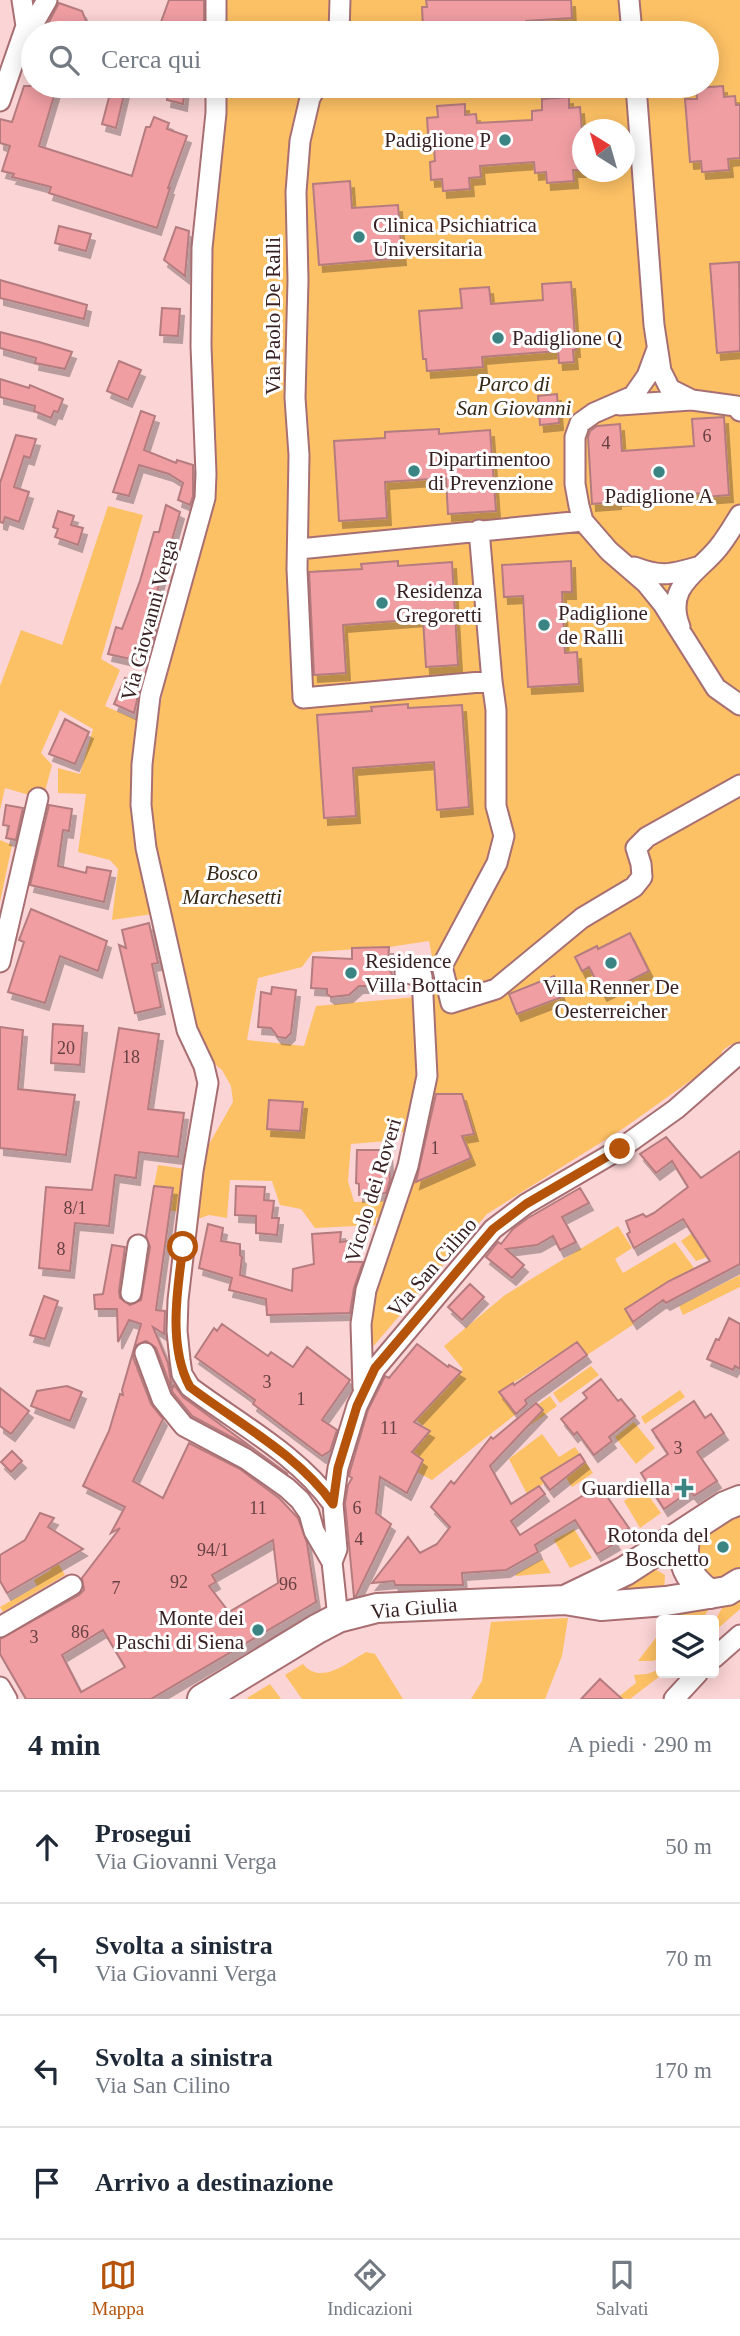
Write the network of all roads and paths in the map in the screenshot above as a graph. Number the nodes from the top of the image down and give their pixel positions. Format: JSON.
{"nodes":[{"id":1,"x":22,"y":0,"type":"edge"},
{"id":2,"x":47,"y":0,"type":"edge"},
{"id":3,"x":216,"y":0,"type":"edge"},
{"id":4,"x":340,"y":0,"type":"edge"},
{"id":5,"x":629,"y":0,"type":"edge"},
{"id":6,"x":25,"y":21,"type":"edge"},
{"id":7,"x":36,"y":21,"type":"edge"},
{"id":8,"x":216,"y":21,"type":"edge"},
{"id":9,"x":339,"y":21,"type":"edge"},
{"id":10,"x":631,"y":21,"type":"edge"},
{"id":11,"x":21,"y":40,"type":"edge"},
{"id":12,"x":216,"y":98,"type":"edge"},
{"id":13,"x":310,"y":98,"type":"edge"},
{"id":14,"x":637,"y":98,"type":"edge"},
{"id":15,"x":0,"y":100,"type":"edge"},
{"id":16,"x":657,"y":349,"type":"junction"},
{"id":17,"x":692,"y":400,"type":"junction"},
{"id":18,"x":612,"y":405,"type":"junction"},
{"id":19,"x":740,"y":411,"type":"edge"},
{"id":20,"x":740,"y":515,"type":"edge"},
{"id":21,"x":583,"y":521,"type":"junction"},
{"id":22,"x":479,"y":530,"type":"junction"},
{"id":23,"x":299,"y":549,"type":"junction"},
{"id":24,"x":626,"y":564,"type":"junction"},
{"id":25,"x":697,"y":567,"type":"junction"},
{"id":26,"x":683,"y":634,"type":"junction"},
{"id":27,"x":492,"y":681,"type":"junction"},
{"id":28,"x":740,"y":705,"type":"edge"},
{"id":29,"x":740,"y":785,"type":"edge"},
{"id":30,"x":38,"y":798,"type":"dead end"},
{"id":31,"x":0,"y":962,"type":"edge"},
{"id":32,"x":405,"y":973,"type":"dead end"},
{"id":33,"x":740,"y":1053,"type":"edge"},
{"id":34,"x":138,"y":1245,"type":"dead end"},
{"id":35,"x":131,"y":1293,"type":"dead end"},
{"id":36,"x":145,"y":1353,"type":"dead end"},
{"id":37,"x":363,"y":1392,"type":"junction"},
{"id":38,"x":736,"y":1502,"type":"edge"},
{"id":39,"x":333,"y":1504,"type":"junction"},
{"id":40,"x":687,"y":1531,"type":"junction"},
{"id":41,"x":647,"y":1557,"type":"junction"},
{"id":42,"x":332,"y":1562,"type":"junction"},
{"id":43,"x":740,"y":1583,"type":"edge"},
{"id":44,"x":72,"y":1585,"type":"dead end"},
{"id":45,"x":710,"y":1594,"type":"junction"},
{"id":46,"x":565,"y":1600,"type":"junction"},
{"id":47,"x":666,"y":1601,"type":"junction"},
{"id":48,"x":338,"y":1618,"type":"junction"},
{"id":49,"x":0,"y":1626,"type":"edge"},
{"id":50,"x":740,"y":1635,"type":"edge"},
{"id":51,"x":719,"y":1654,"type":"edge"},
{"id":52,"x":693,"y":1678,"type":"edge"},
{"id":53,"x":0,"y":1687,"type":"edge"},
{"id":54,"x":8,"y":1699,"type":"edge"},
{"id":55,"x":202,"y":1699,"type":"edge"},
{"id":56,"x":674,"y":1699,"type":"edge"}],
"edges":[{"from":1,"to":6,"type":"street"},
{"from":2,"to":7,"type":"street"},
{"from":3,"to":8,"type":"street"},
{"from":4,"to":9,"type":"street"},
{"from":5,"to":10,"type":"street"},
{"from":11,"to":15,"type":"street"},
{"from":12,"to":39,"type":"street","name":"Via Giovanni Verga"},
{"from":13,"to":23,"type":"street","name":"Via Paolo De Ralli"},
{"from":14,"to":16,"type":"street"},
{"from":16,"to":17,"type":"street"},
{"from":16,"to":18,"type":"street"},
{"from":17,"to":18,"type":"street"},
{"from":17,"to":19,"type":"street"},
{"from":18,"to":21,"type":"street"},
{"from":20,"to":25,"type":"street"},
{"from":21,"to":22,"type":"street"},
{"from":21,"to":24,"type":"street"},
{"from":22,"to":23,"type":"street"},
{"from":22,"to":27,"type":"street"},
{"from":23,"to":27,"type":"street","name":"Via Paolo De Ralli"},
{"from":24,"to":25,"type":"street"},
{"from":24,"to":26,"type":"street"},
{"from":25,"to":26,"type":"street"},
{"from":26,"to":28,"type":"street"},
{"from":27,"to":29,"type":"street"},
{"from":30,"to":31,"type":"street"},
{"from":32,"to":37,"type":"street","name":"Vicolo dei Roveri"},
{"from":33,"to":37,"type":"street","name":"Via San Cilino"},
{"from":34,"to":35,"type":"street"},
{"from":36,"to":42,"type":"street"},
{"from":37,"to":39,"type":"street","name":"Via San Cilino"},
{"from":38,"to":40,"type":"street"},
{"from":39,"to":42,"type":"street","name":"Via San Cilino"},
{"from":40,"to":41,"type":"street"},
{"from":40,"to":45,"type":"street"},
{"from":41,"to":46,"type":"street"},
{"from":41,"to":47,"type":"street"},
{"from":42,"to":48,"type":"street","name":"Via San Cilino"},
{"from":43,"to":45,"type":"street"},
{"from":44,"to":49,"type":"street"},
{"from":45,"to":47,"type":"street"},
{"from":46,"to":47,"type":"street"},
{"from":46,"to":48,"type":"street","name":"Via Giulia"},
{"from":48,"to":55,"type":"street","name":"Via Giulia"},
{"from":50,"to":51,"type":"street"},
{"from":52,"to":56,"type":"street"},
{"from":53,"to":54,"type":"street"}]}
